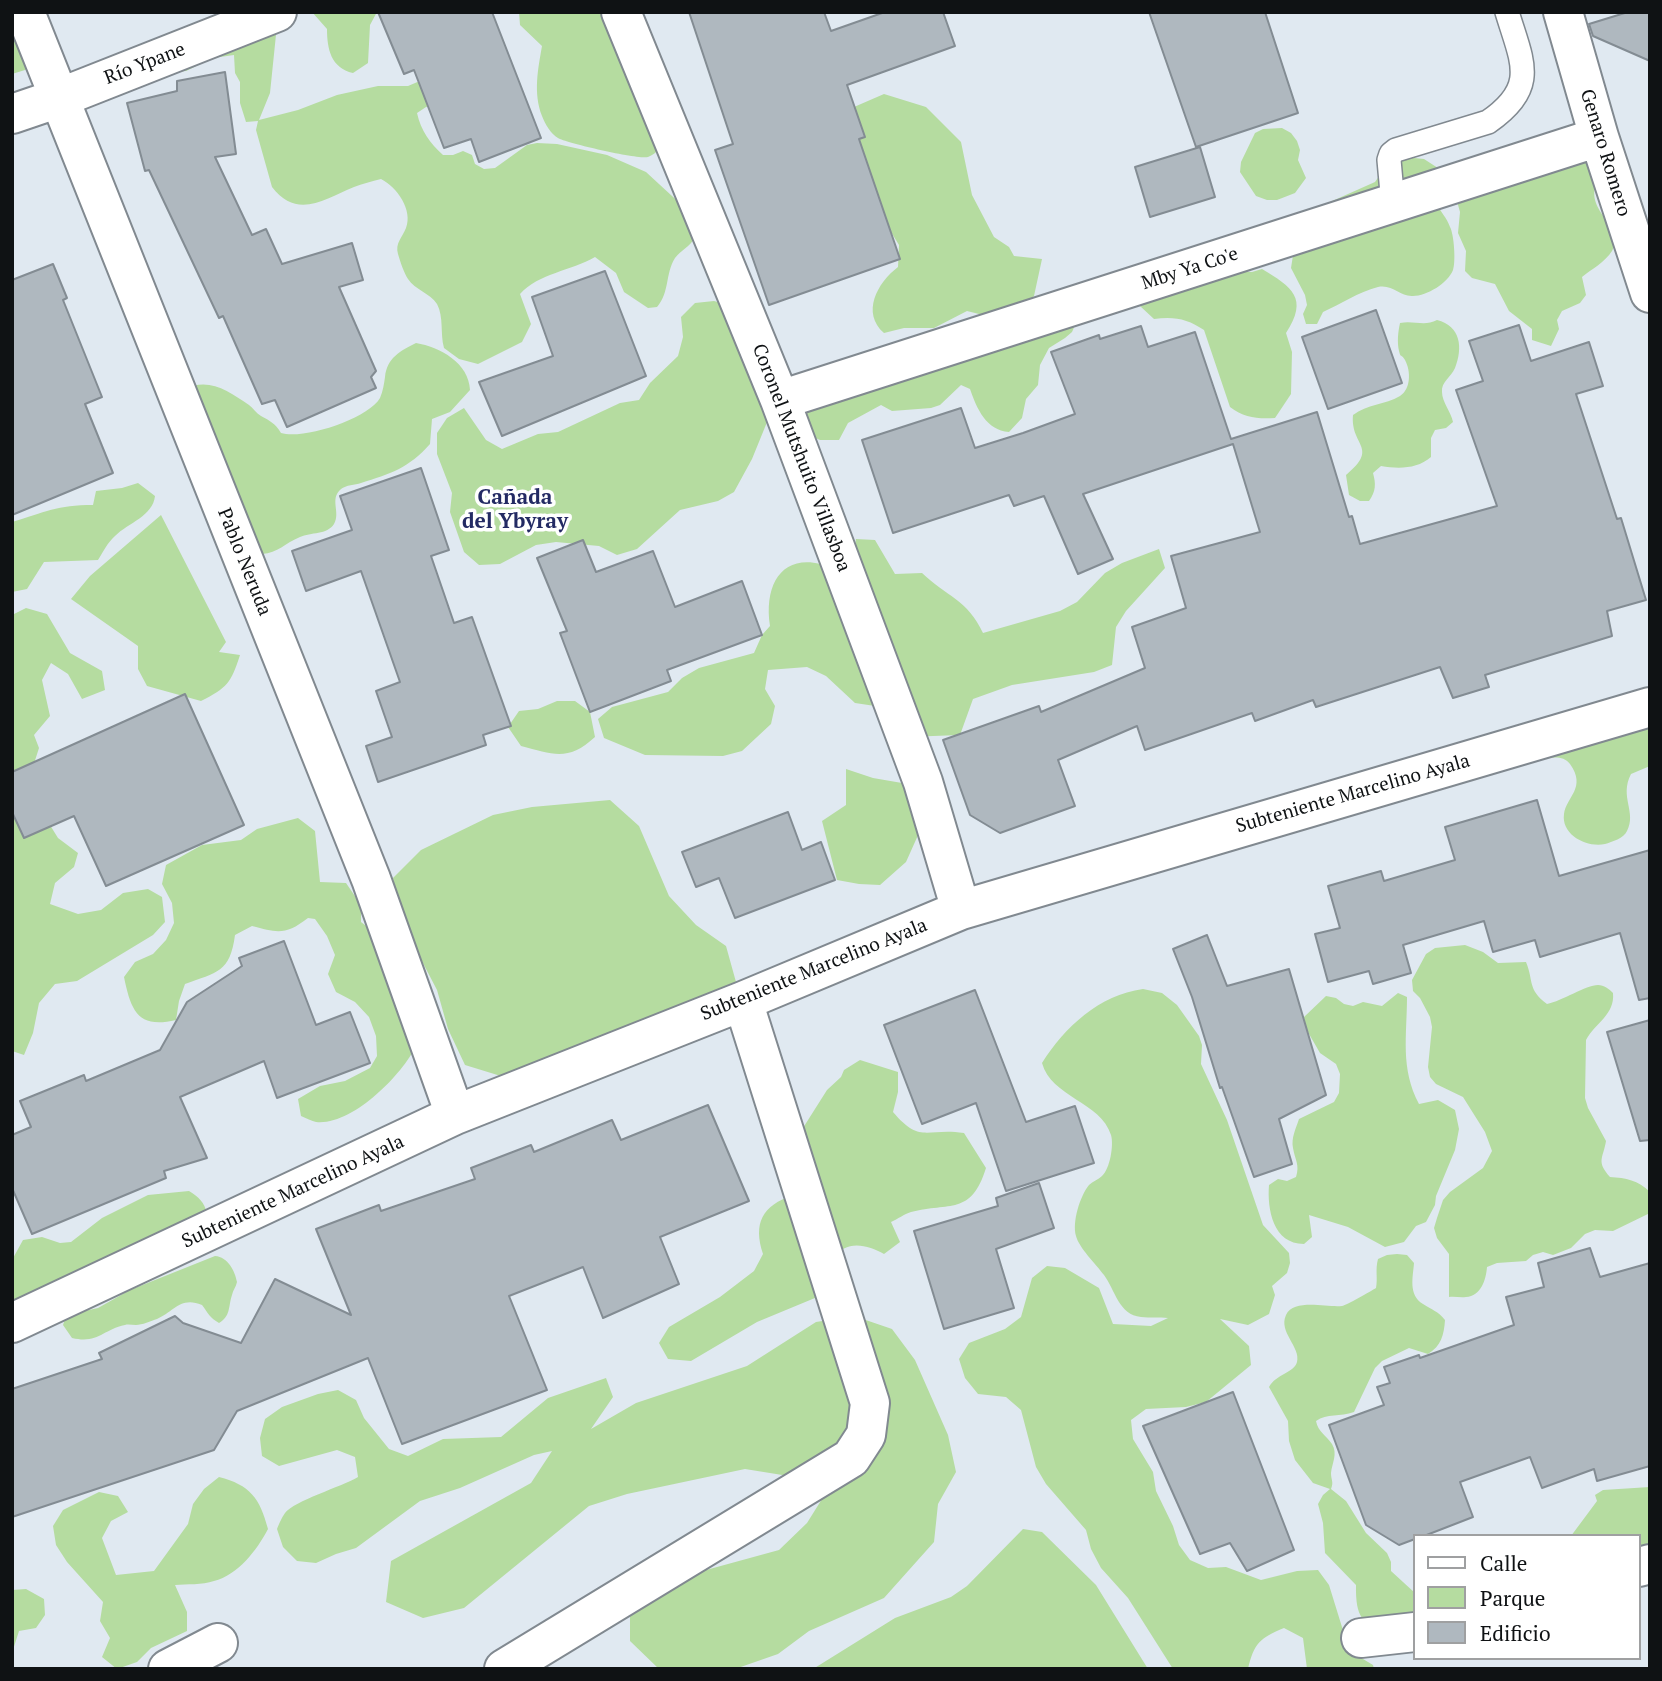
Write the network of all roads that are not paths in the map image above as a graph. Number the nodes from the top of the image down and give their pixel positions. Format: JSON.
{"nodes":[{"id":1,"x":25,"y":12,"type":"edge"},
{"id":2,"x":277,"y":12,"type":"edge"},
{"id":3,"x":621,"y":12,"type":"edge"},
{"id":4,"x":1507,"y":12,"type":"edge"},
{"id":5,"x":1563,"y":12,"type":"edge"},
{"id":6,"x":59,"y":98,"type":"junction"},
{"id":7,"x":12,"y":114,"type":"edge"},
{"id":8,"x":1599,"y":137,"type":"junction"},
{"id":9,"x":1393,"y":204,"type":"junction"},
{"id":10,"x":1650,"y":293,"type":"edge"},
{"id":11,"x":780,"y":400,"type":"junction"},
{"id":12,"x":1650,"y":707,"type":"edge"},
{"id":13,"x":961,"y":910,"type":"junction"},
{"id":14,"x":743,"y":1001,"type":"junction"},
{"id":15,"x":456,"y":1115,"type":"junction"},
{"id":16,"x":12,"y":1323,"type":"edge"},
{"id":17,"x":1414,"y":1632,"type":"edge"},
{"id":18,"x":1361,"y":1638,"type":"dead end"},
{"id":19,"x":218,"y":1643,"type":"dead end"},
{"id":20,"x":168,"y":1669,"type":"edge"},
{"id":21,"x":505,"y":1669,"type":"edge"}],
"edges":[{"from":1,"to":6,"type":"street","name":"Pablo Neruda"},
{"from":2,"to":6,"type":"street","name":"Río Ypane"},
{"from":3,"to":11,"type":"street","name":"Coronel Mutshuito Villasboa"},
{"from":4,"to":9,"type":"lane"},
{"from":5,"to":8,"type":"street","name":"Genaro Romero"},
{"from":6,"to":7,"type":"street","name":"Río Ypane"},
{"from":6,"to":15,"type":"street","name":"Pablo Neruda"},
{"from":8,"to":9,"type":"street","name":"Mby Ya Co'e"},
{"from":8,"to":10,"type":"street","name":"Genaro Romero"},
{"from":9,"to":11,"type":"street","name":"Mby Ya Co'e"},
{"from":11,"to":13,"type":"street","name":"Coronel Mutshuito Villasboa"},
{"from":12,"to":13,"type":"street","name":"Subteniente Marcelino Ayala"},
{"from":13,"to":14,"type":"street","name":"Subteniente Marcelino Ayala"},
{"from":14,"to":15,"type":"street","name":"Subteniente Marcelino Ayala"},
{"from":14,"to":21,"type":"street"},
{"from":15,"to":16,"type":"street","name":"Subteniente Marcelino Ayala"},
{"from":17,"to":18,"type":"street"},
{"from":19,"to":20,"type":"street"}]}
